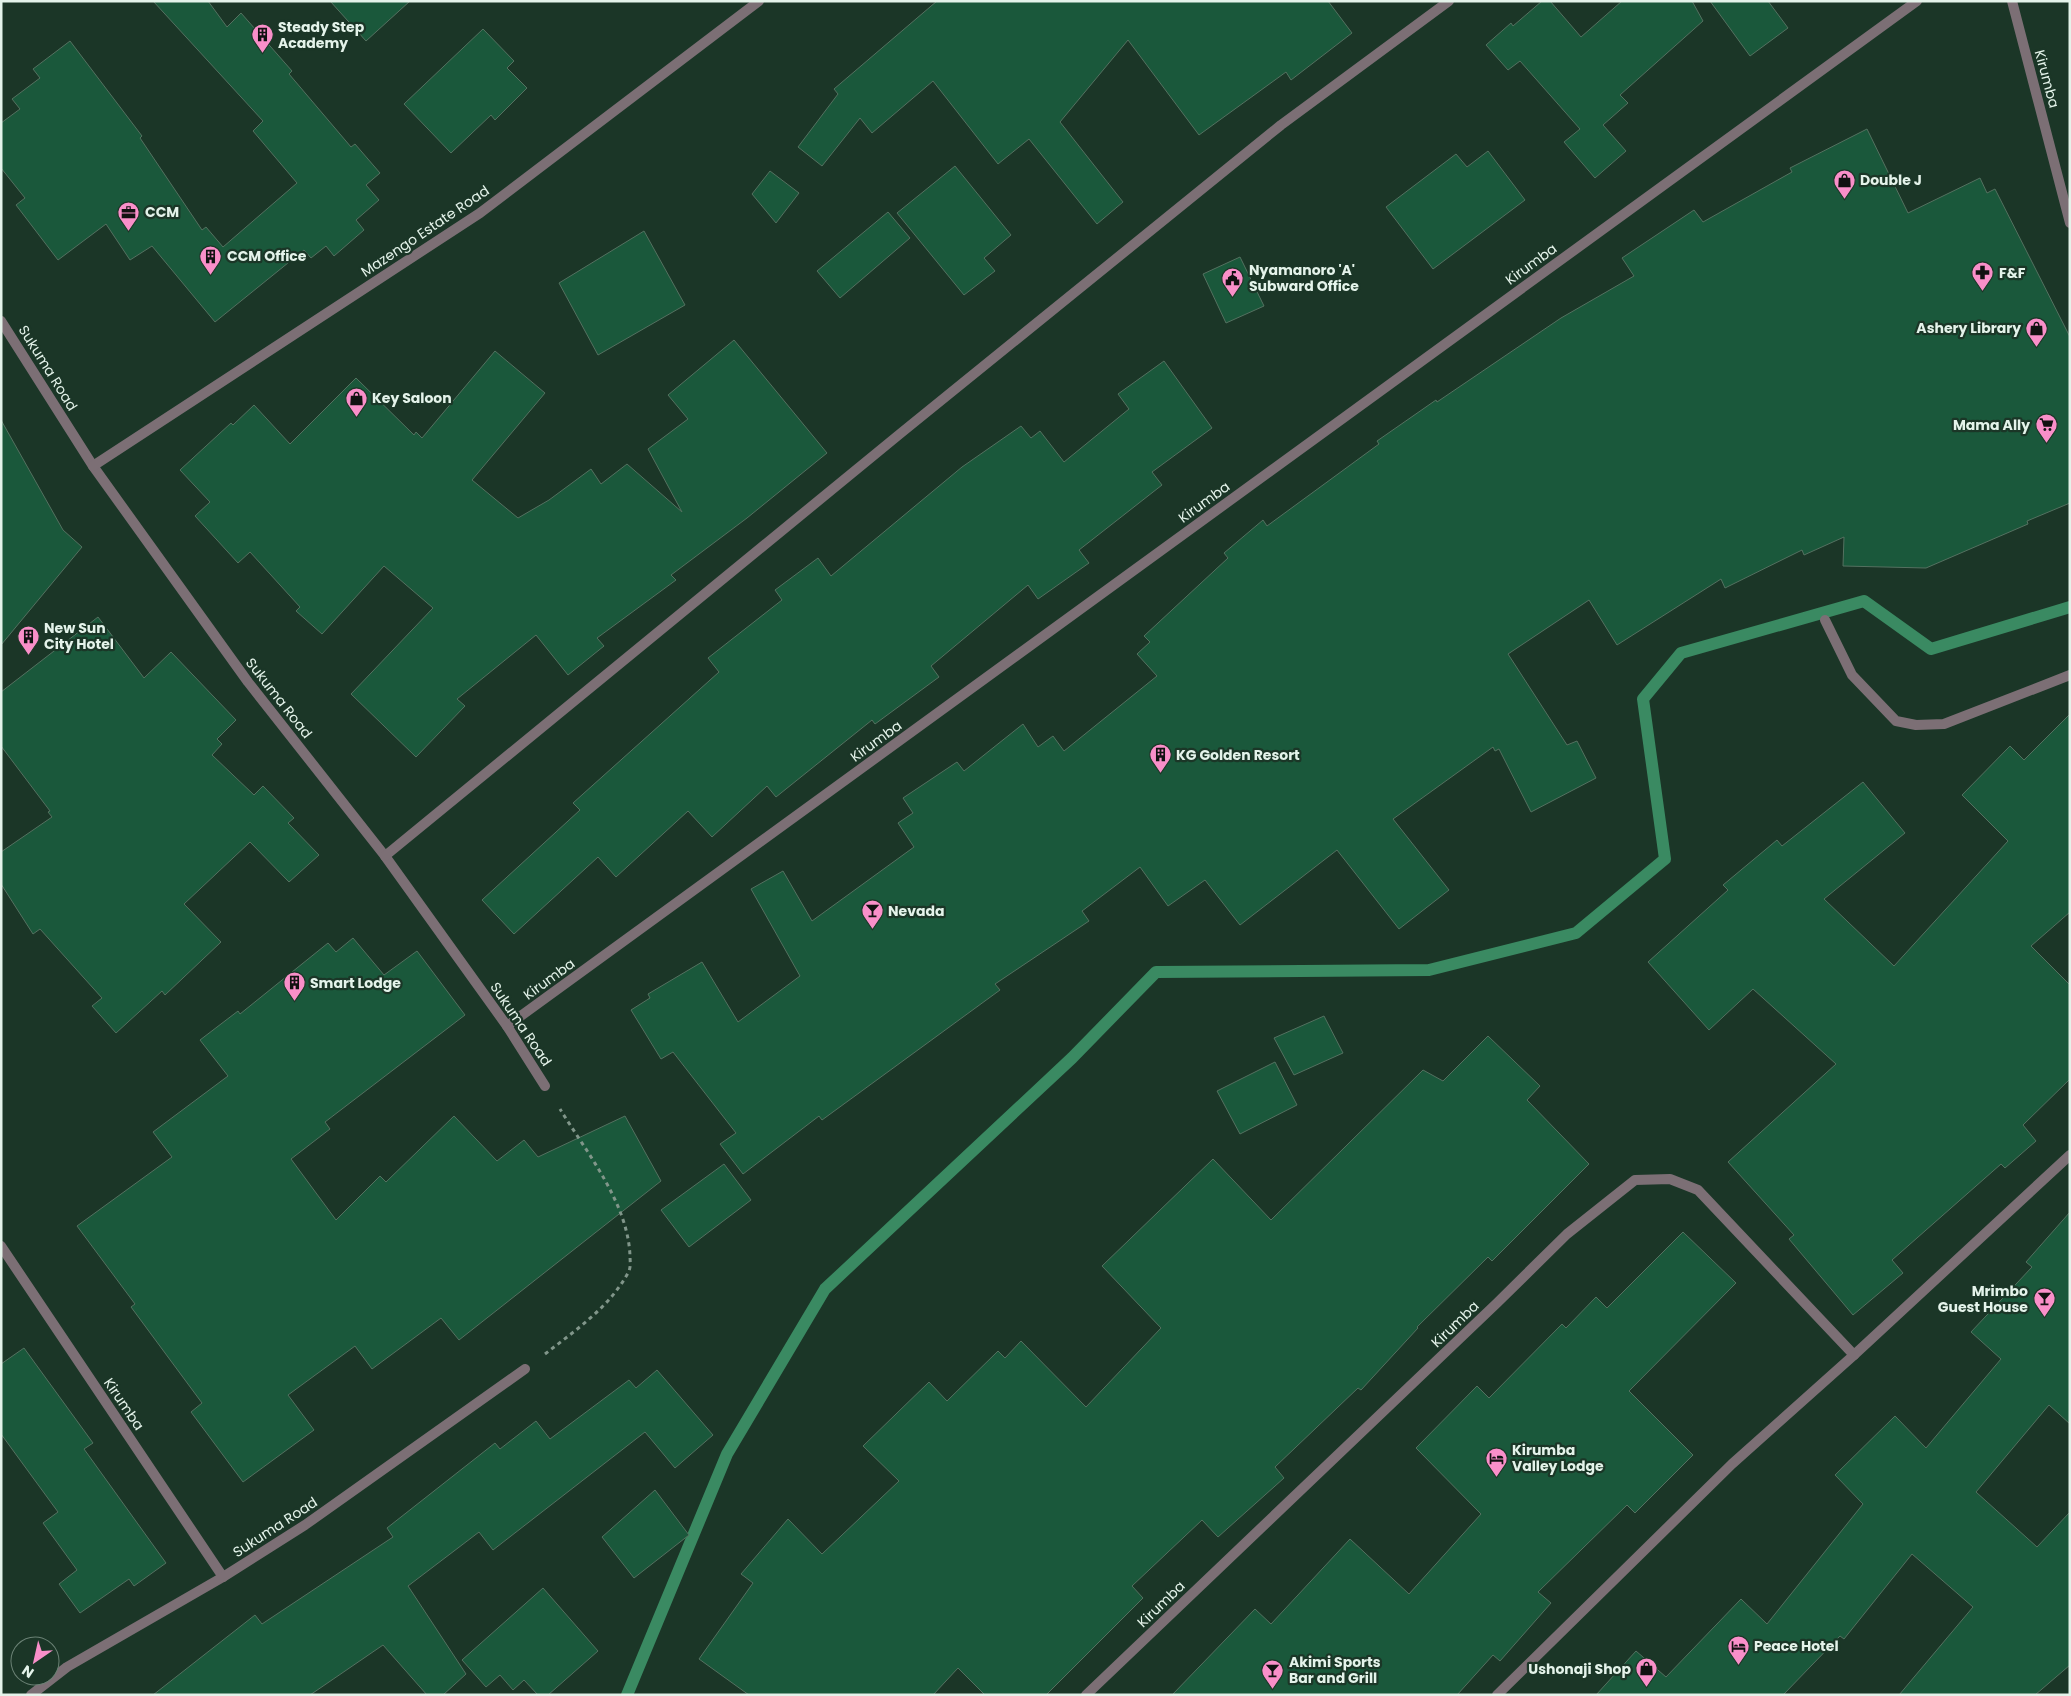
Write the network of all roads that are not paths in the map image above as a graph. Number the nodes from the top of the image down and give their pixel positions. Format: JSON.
{"nodes":[{"id":1,"x":760,"y":1,"type":"edge"},
{"id":2,"x":1449,"y":1,"type":"edge"},
{"id":3,"x":1917,"y":1,"type":"edge"},
{"id":4,"x":2012,"y":1,"type":"edge"},
{"id":5,"x":2070,"y":223,"type":"edge"},
{"id":6,"x":1,"y":321,"type":"edge"},
{"id":7,"x":94,"y":466,"type":"junction"},
{"id":8,"x":1825,"y":620,"type":"dead end"},
{"id":9,"x":2070,"y":676,"type":"edge"},
{"id":10,"x":385,"y":856,"type":"junction"},
{"id":11,"x":507,"y":1026,"type":"junction"},
{"id":12,"x":545,"y":1086,"type":"road end"},
{"id":13,"x":2070,"y":1155,"type":"edge"},
{"id":14,"x":1,"y":1246,"type":"edge"},
{"id":15,"x":1854,"y":1356,"type":"junction"},
{"id":16,"x":525,"y":1369,"type":"road end"},
{"id":17,"x":223,"y":1577,"type":"junction"},
{"id":18,"x":31,"y":1695,"type":"edge"},
{"id":19,"x":1086,"y":1695,"type":"edge"},
{"id":20,"x":1498,"y":1695,"type":"edge"}],
"edges":[{"from":1,"to":7,"type":"street","name":"Mazengo Estate Road"},
{"from":2,"to":10,"type":"street"},
{"from":3,"to":11,"type":"street","name":"Kirumba"},
{"from":4,"to":5,"type":"street","name":"Kirumba"},
{"from":6,"to":7,"type":"street","name":"Sukuma Road"},
{"from":7,"to":10,"type":"street","name":"Sukuma Road"},
{"from":8,"to":9,"type":"street"},
{"from":10,"to":11,"type":"street","name":"Sukuma Road"},
{"from":11,"to":12,"type":"street","name":"Sukuma Road"},
{"from":13,"to":15,"type":"street"},
{"from":14,"to":17,"type":"street","name":"Kirumba"},
{"from":15,"to":19,"type":"street","name":"Kirumba"},
{"from":15,"to":20,"type":"street"},
{"from":16,"to":17,"type":"street","name":"Sukuma Road"},
{"from":17,"to":18,"type":"street","name":"Sukuma Road"}]}
